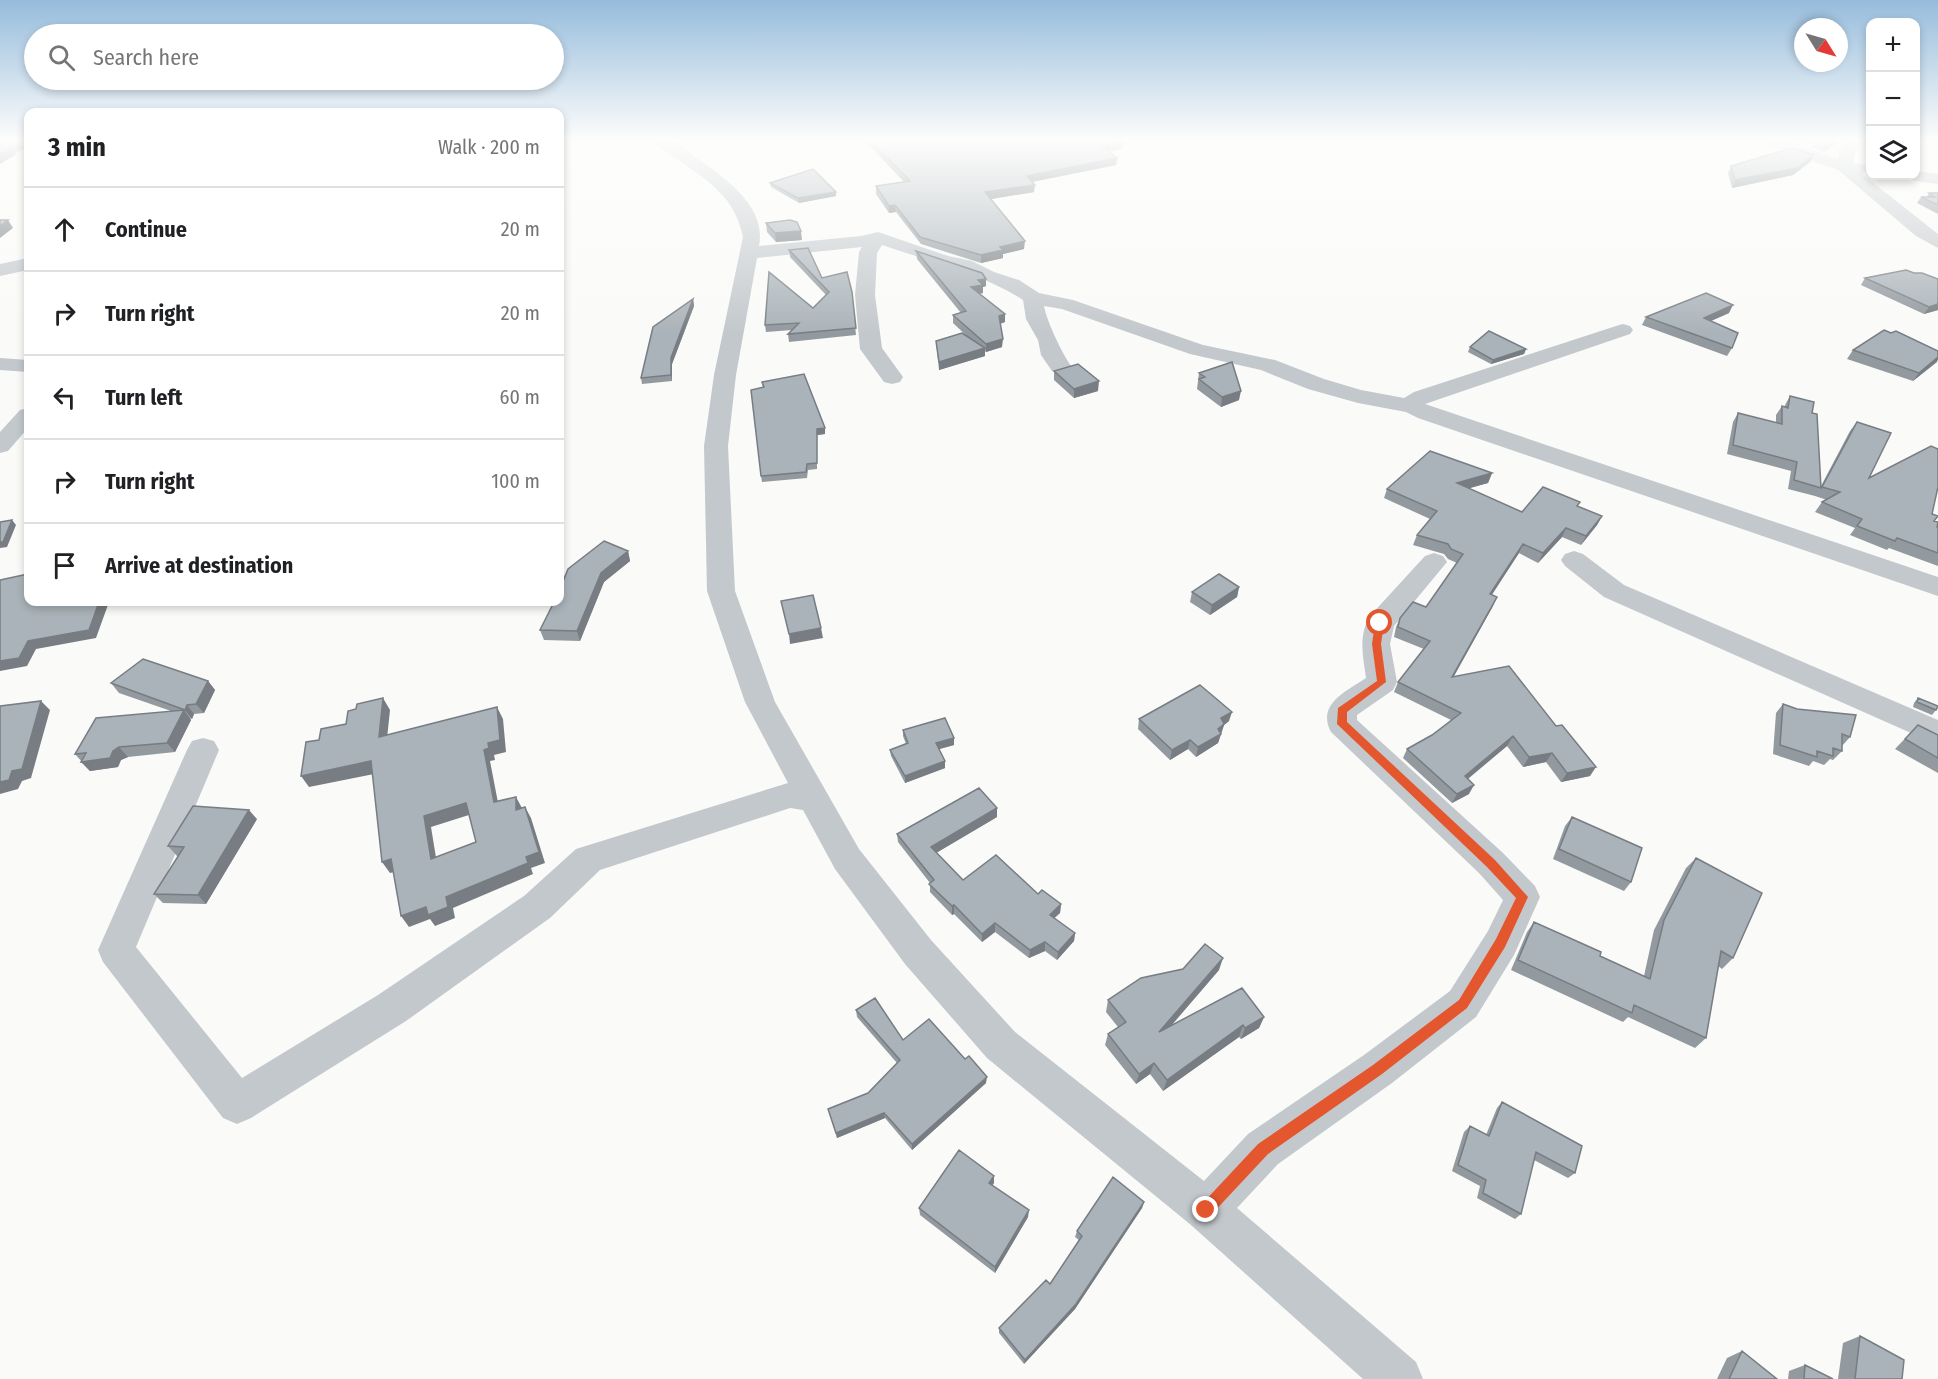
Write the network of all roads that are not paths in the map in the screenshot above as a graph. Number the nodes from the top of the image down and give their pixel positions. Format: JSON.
{"nodes":[{"id":1,"x":741,"y":205,"type":"edge"},
{"id":2,"x":1890,"y":205,"type":"edge"},
{"id":3,"x":862,"y":241,"type":"junction"},
{"id":4,"x":1938,"y":242,"type":"edge"},
{"id":5,"x":748,"y":253,"type":"junction"},
{"id":6,"x":24,"y":265,"type":"edge"},
{"id":7,"x":0,"y":270,"type":"edge"},
{"id":8,"x":1033,"y":298,"type":"junction"},
{"id":9,"x":1623,"y":330,"type":"dead end"},
{"id":10,"x":0,"y":364,"type":"edge"},
{"id":11,"x":24,"y":366,"type":"edge"},
{"id":12,"x":1060,"y":366,"type":"dead end"},
{"id":13,"x":892,"y":377,"type":"dead end"},
{"id":14,"x":1413,"y":406,"type":"junction"},
{"id":15,"x":24,"y":419,"type":"edge"},
{"id":16,"x":0,"y":446,"type":"edge"},
{"id":17,"x":1574,"y":560,"type":"dead end"},
{"id":18,"x":1434,"y":562,"type":"dead end"},
{"id":19,"x":1938,"y":587,"type":"edge"},
{"id":20,"x":1938,"y":733,"type":"edge"},
{"id":21,"x":203,"y":750,"type":"dead end"},
{"id":22,"x":814,"y":799,"type":"junction"},
{"id":23,"x":1206,"y":1210,"type":"junction"},
{"id":24,"x":1399,"y":1379,"type":"edge"}],
"edges":[{"from":1,"to":5,"type":"street"},
{"from":2,"to":4,"type":"street"},
{"from":3,"to":5,"type":"street"},
{"from":3,"to":8,"type":"street"},
{"from":3,"to":13,"type":"street"},
{"from":5,"to":22,"type":"street"},
{"from":6,"to":7,"type":"street"},
{"from":8,"to":12,"type":"street"},
{"from":8,"to":14,"type":"street"},
{"from":9,"to":14,"type":"street"},
{"from":10,"to":11,"type":"street"},
{"from":14,"to":19,"type":"street"},
{"from":15,"to":16,"type":"street"},
{"from":17,"to":20,"type":"street"},
{"from":18,"to":23,"type":"street"},
{"from":21,"to":22,"type":"street"},
{"from":22,"to":23,"type":"street"},
{"from":23,"to":24,"type":"street"}]}
